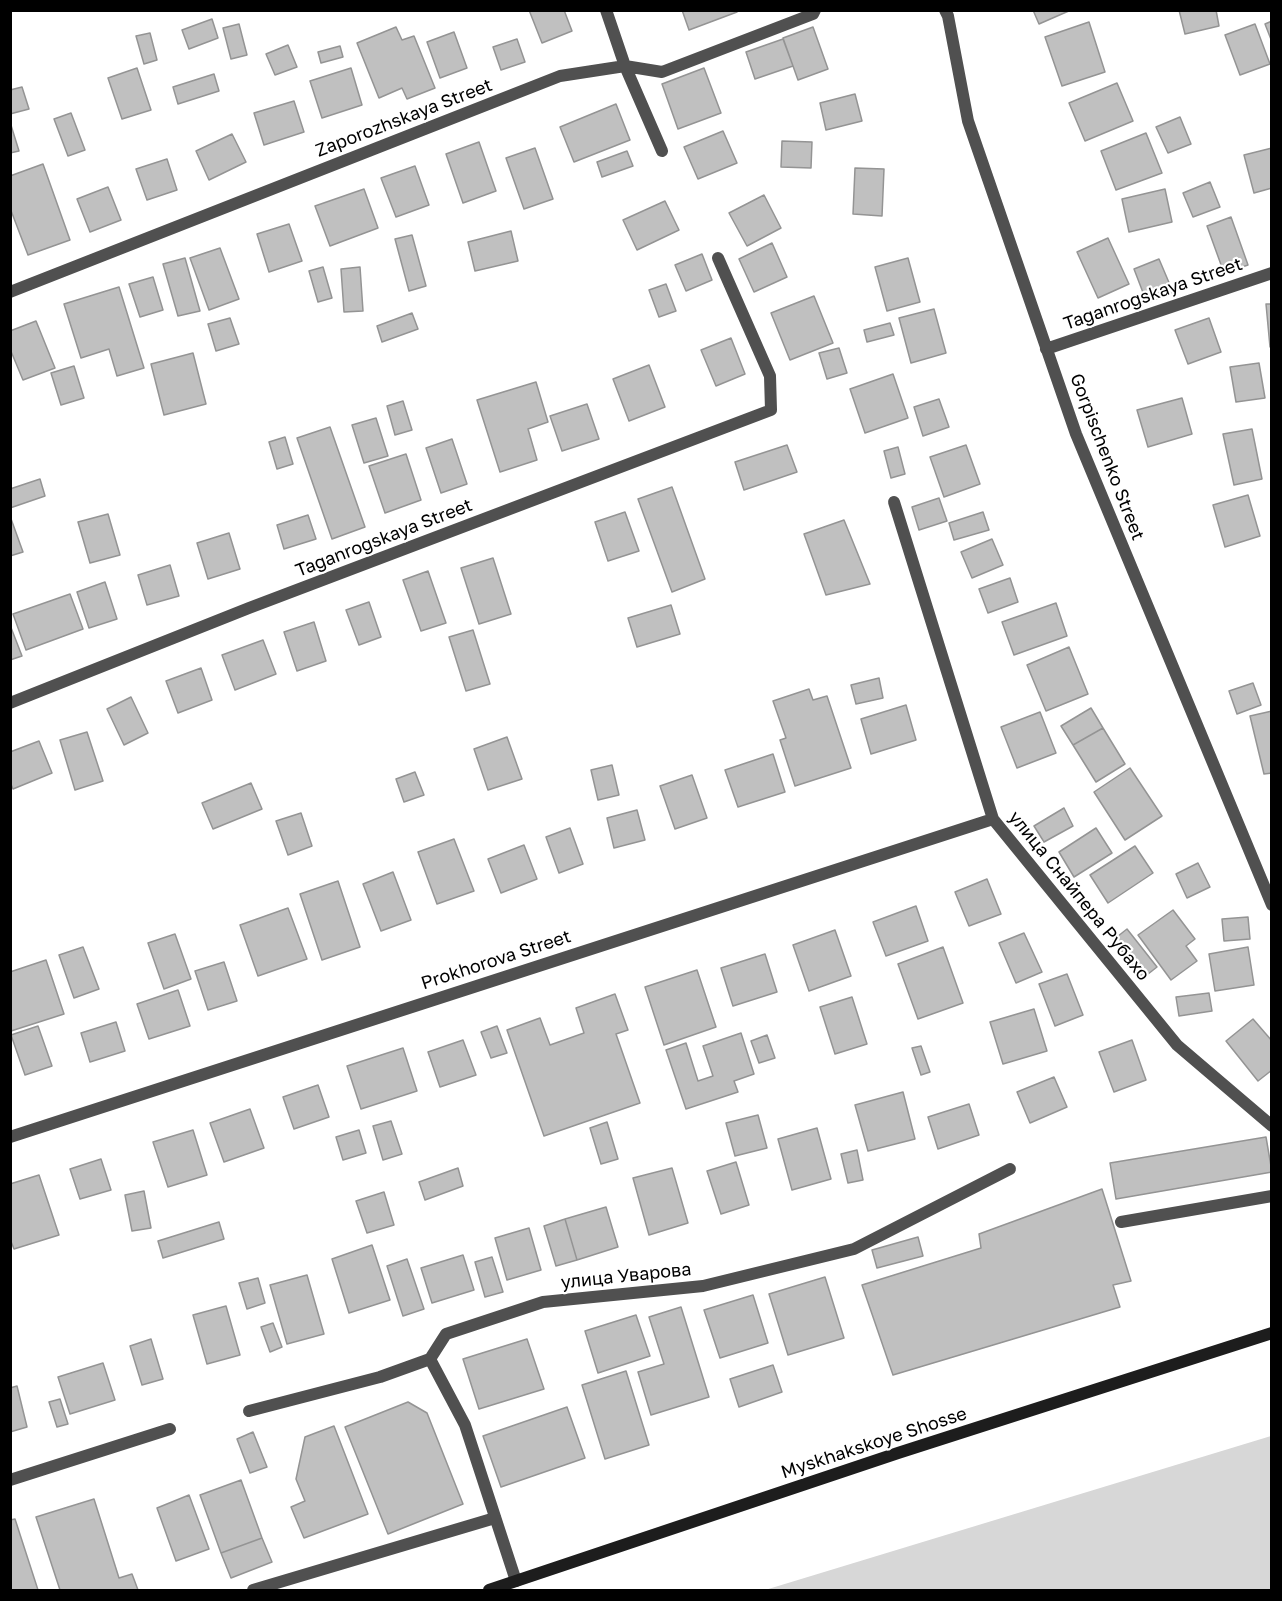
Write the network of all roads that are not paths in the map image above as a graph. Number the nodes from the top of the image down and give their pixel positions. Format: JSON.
{"nodes":[{"id":1,"x":606,"y":10,"type":"edge"},
{"id":2,"x":815,"y":10,"type":"edge"},
{"id":3,"x":945,"y":10,"type":"edge"},
{"id":4,"x":625,"y":66,"type":"junction"},
{"id":5,"x":662,"y":151,"type":"dead end"},
{"id":6,"x":718,"y":258,"type":"dead end"},
{"id":7,"x":1272,"y":273,"type":"edge"},
{"id":8,"x":10,"y":292,"type":"edge"},
{"id":9,"x":1046,"y":349,"type":"junction"},
{"id":10,"x":894,"y":502,"type":"dead end"},
{"id":11,"x":10,"y":703,"type":"edge"},
{"id":12,"x":993,"y":819,"type":"junction"},
{"id":13,"x":1272,"y":905,"type":"edge"},
{"id":14,"x":1272,"y":1126,"type":"edge"},
{"id":15,"x":10,"y":1137,"type":"edge"},
{"id":16,"x":1010,"y":1169,"type":"dead end"},
{"id":17,"x":1272,"y":1196,"type":"edge"},
{"id":18,"x":1122,"y":1222,"type":"dead end"},
{"id":19,"x":1272,"y":1333,"type":"edge"},
{"id":20,"x":430,"y":1359,"type":"junction"},
{"id":21,"x":249,"y":1411,"type":"dead end"},
{"id":22,"x":170,"y":1429,"type":"dead end"},
{"id":23,"x":10,"y":1480,"type":"edge"},
{"id":24,"x":495,"y":1518,"type":"junction"},
{"id":25,"x":516,"y":1581,"type":"junction"},
{"id":26,"x":253,"y":1590,"type":"edge"},
{"id":27,"x":489,"y":1590,"type":"edge"}],
"edges":[{"from":1,"to":4,"type":"street"},
{"from":2,"to":4,"type":"street","name":"Zaporozhskaya Street"},
{"from":3,"to":9,"type":"street","name":"Gorpischenko Street"},
{"from":4,"to":5,"type":"street"},
{"from":4,"to":8,"type":"street","name":"Zaporozhskaya Street"},
{"from":6,"to":11,"type":"street","name":"Taganrogskaya Street"},
{"from":7,"to":9,"type":"street","name":"Taganrogskaya Street"},
{"from":9,"to":13,"type":"street","name":"Gorpischenko Street"},
{"from":10,"to":12,"type":"street","name":"улица Снайпера Рубахо"},
{"from":12,"to":14,"type":"street","name":"улица Снайпера Рубахо"},
{"from":12,"to":15,"type":"street","name":"Prokhorova Street"},
{"from":16,"to":20,"type":"street","name":"улица Уварова"},
{"from":17,"to":18,"type":"street"},
{"from":19,"to":25,"type":"street","name":"Myskhakskoye Shosse"},
{"from":20,"to":21,"type":"street"},
{"from":20,"to":24,"type":"street"},
{"from":22,"to":23,"type":"street"},
{"from":24,"to":25,"type":"street"},
{"from":24,"to":26,"type":"street"},
{"from":25,"to":27,"type":"street","name":"Myskhakskoye Shosse"}]}
